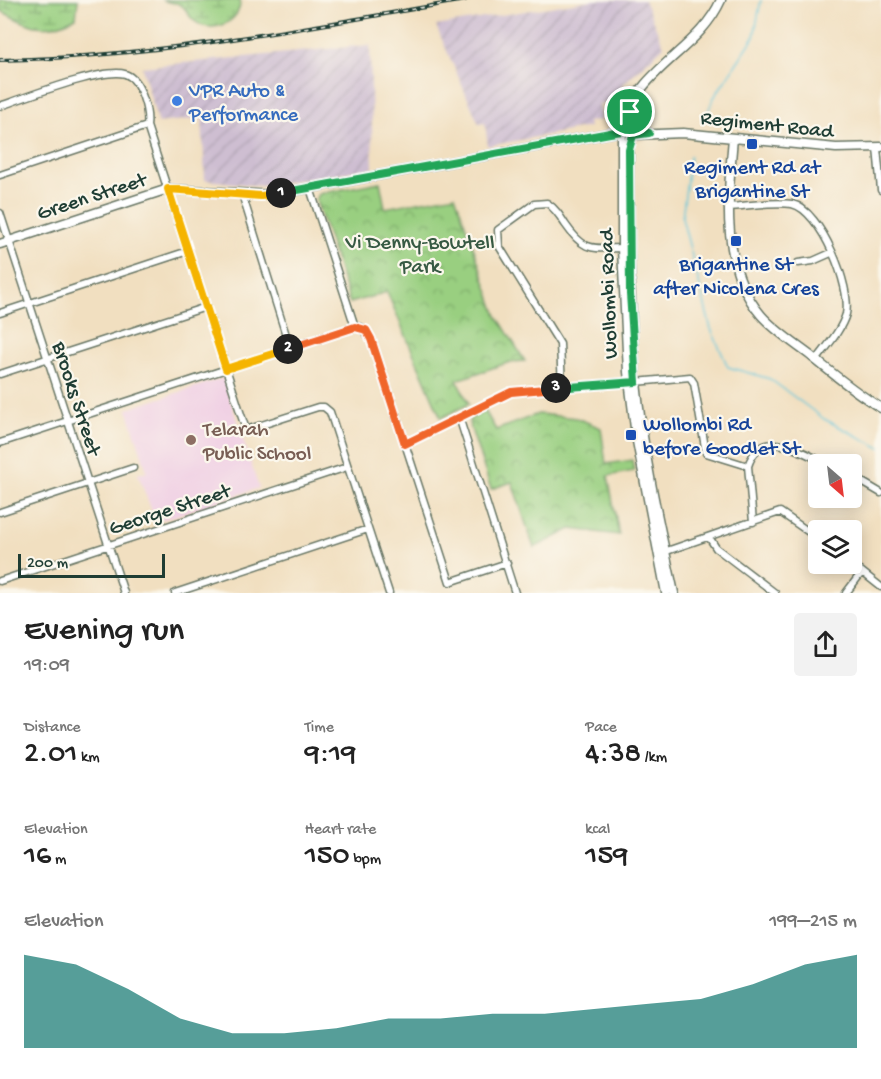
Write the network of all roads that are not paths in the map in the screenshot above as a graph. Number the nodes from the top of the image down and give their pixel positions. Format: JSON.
{"nodes":[{"id":1,"x":721,"y":0,"type":"edge"},
{"id":2,"x":0,"y":106,"type":"edge"},
{"id":3,"x":147,"y":126,"type":"junction"},
{"id":4,"x":628,"y":131,"type":"junction"},
{"id":5,"x":733,"y":138,"type":"junction"},
{"id":6,"x":879,"y":147,"type":"edge"},
{"id":7,"x":0,"y":175,"type":"edge"},
{"id":8,"x":310,"y":188,"type":"junction"},
{"id":9,"x":168,"y":189,"type":"junction"},
{"id":10,"x":881,"y":190,"type":"edge"},
{"id":11,"x":242,"y":194,"type":"junction"},
{"id":12,"x":728,"y":207,"type":"junction"},
{"id":13,"x":0,"y":213,"type":"edge"},
{"id":14,"x":4,"y":242,"type":"edge"},
{"id":15,"x":626,"y":248,"type":"junction"},
{"id":16,"x":188,"y":251,"type":"junction"},
{"id":17,"x":831,"y":252,"type":"junction"},
{"id":18,"x":798,"y":263,"type":"dead end"},
{"id":19,"x":30,"y":303,"type":"junction"},
{"id":20,"x":206,"y":307,"type":"junction"},
{"id":21,"x":0,"y":313,"type":"edge"},
{"id":22,"x":355,"y":327,"type":"junction"},
{"id":23,"x":290,"y":348,"type":"junction"},
{"id":24,"x":48,"y":359,"type":"junction"},
{"id":25,"x":816,"y":361,"type":"junction"},
{"id":26,"x":226,"y":369,"type":"junction"},
{"id":27,"x":0,"y":374,"type":"edge"},
{"id":28,"x":633,"y":382,"type":"junction"},
{"id":29,"x":562,"y":387,"type":"junction"},
{"id":30,"x":881,"y":408,"type":"edge"},
{"id":31,"x":459,"y":417,"type":"junction"},
{"id":32,"x":68,"y":421,"type":"junction"},
{"id":33,"x":0,"y":443,"type":"edge"},
{"id":34,"x":405,"y":444,"type":"junction"},
{"id":35,"x":808,"y":456,"type":"edge"},
{"id":36,"x":347,"y":466,"type":"junction"},
{"id":37,"x":748,"y":466,"type":"junction"},
{"id":38,"x":133,"y":468,"type":"dead end"},
{"id":39,"x":862,"y":482,"type":"edge"},
{"id":40,"x":88,"y":483,"type":"junction"},
{"id":41,"x":881,"y":493,"type":"edge"},
{"id":42,"x":0,"y":512,"type":"edge"},
{"id":43,"x":753,"y":522,"type":"junction"},
{"id":44,"x":368,"y":529,"type":"junction"},
{"id":45,"x":808,"y":531,"type":"edge"},
{"id":46,"x":709,"y":537,"type":"junction"},
{"id":47,"x":109,"y":545,"type":"junction"},
{"id":48,"x":661,"y":553,"type":"junction"},
{"id":49,"x":507,"y":563,"type":"junction"},
{"id":50,"x":862,"y":572,"type":"edge"},
{"id":51,"x":860,"y":574,"type":"edge"},
{"id":52,"x":0,"y":581,"type":"edge"},
{"id":53,"x":881,"y":587,"type":"edge"},
{"id":54,"x":124,"y":593,"type":"edge"},
{"id":55,"x":175,"y":593,"type":"edge"},
{"id":56,"x":389,"y":593,"type":"edge"},
{"id":57,"x":515,"y":593,"type":"edge"},
{"id":58,"x":666,"y":593,"type":"edge"},
{"id":59,"x":674,"y":593,"type":"edge"},
{"id":60,"x":775,"y":593,"type":"edge"},
{"id":61,"x":846,"y":593,"type":"edge"}],
"edges":[{"from":1,"to":4,"type":"street","name":"Wollombi Road"},
{"from":2,"to":3,"type":"street"},
{"from":3,"to":7,"type":"street"},
{"from":3,"to":9,"type":"street"},
{"from":4,"to":5,"type":"street","name":"Regiment Road"},
{"from":4,"to":8,"type":"street","name":"Green Street"},
{"from":4,"to":15,"type":"street","name":"Wollombi Road"},
{"from":5,"to":6,"type":"street","name":"Regiment Road"},
{"from":5,"to":12,"type":"street"},
{"from":6,"to":10,"type":"street"},
{"from":8,"to":11,"type":"street","name":"Green Street"},
{"from":8,"to":22,"type":"street"},
{"from":9,"to":11,"type":"street","name":"Green Street"},
{"from":9,"to":14,"type":"street","name":"Green Street"},
{"from":9,"to":16,"type":"street"},
{"from":11,"to":23,"type":"street"},
{"from":12,"to":17,"type":"street"},
{"from":12,"to":25,"type":"street"},
{"from":13,"to":14,"type":"street","name":"Brooks Street"},
{"from":14,"to":19,"type":"street","name":"Brooks Street"},
{"from":15,"to":28,"type":"street","name":"Wollombi Road"},
{"from":15,"to":29,"type":"street"},
{"from":16,"to":19,"type":"street"},
{"from":16,"to":20,"type":"street"},
{"from":17,"to":18,"type":"street"},
{"from":17,"to":25,"type":"street"},
{"from":19,"to":21,"type":"street"},
{"from":19,"to":24,"type":"street","name":"Brooks Street"},
{"from":20,"to":24,"type":"street"},
{"from":20,"to":26,"type":"street"},
{"from":22,"to":23,"type":"street"},
{"from":22,"to":34,"type":"street"},
{"from":23,"to":26,"type":"street"},
{"from":24,"to":27,"type":"street"},
{"from":24,"to":32,"type":"street","name":"Brooks Street"},
{"from":25,"to":30,"type":"street"},
{"from":26,"to":32,"type":"street"},
{"from":26,"to":36,"type":"street"},
{"from":28,"to":29,"type":"street"},
{"from":28,"to":37,"type":"street"},
{"from":28,"to":48,"type":"street","name":"Wollombi Road"},
{"from":29,"to":31,"type":"street"},
{"from":31,"to":34,"type":"street"},
{"from":31,"to":49,"type":"street"},
{"from":32,"to":33,"type":"street"},
{"from":32,"to":40,"type":"street","name":"Brooks Street"},
{"from":34,"to":49,"type":"street"},
{"from":35,"to":37,"type":"street"},
{"from":36,"to":44,"type":"street"},
{"from":36,"to":47,"type":"street","name":"George Street"},
{"from":37,"to":43,"type":"street"},
{"from":38,"to":40,"type":"street"},
{"from":39,"to":41,"type":"street"},
{"from":40,"to":42,"type":"street"},
{"from":40,"to":47,"type":"street","name":"Brooks Street"},
{"from":43,"to":45,"type":"street"},
{"from":43,"to":46,"type":"street"},
{"from":44,"to":55,"type":"street"},
{"from":44,"to":56,"type":"street"},
{"from":46,"to":48,"type":"street"},
{"from":46,"to":60,"type":"street"},
{"from":47,"to":52,"type":"street","name":"George Street"},
{"from":47,"to":54,"type":"street","name":"Brooks Street"},
{"from":48,"to":58,"type":"street","name":"Wollombi Road"},
{"from":48,"to":59,"type":"street","name":"Wollombi Road"},
{"from":49,"to":57,"type":"street"},
{"from":50,"to":53,"type":"street"},
{"from":51,"to":61,"type":"street"}]}
